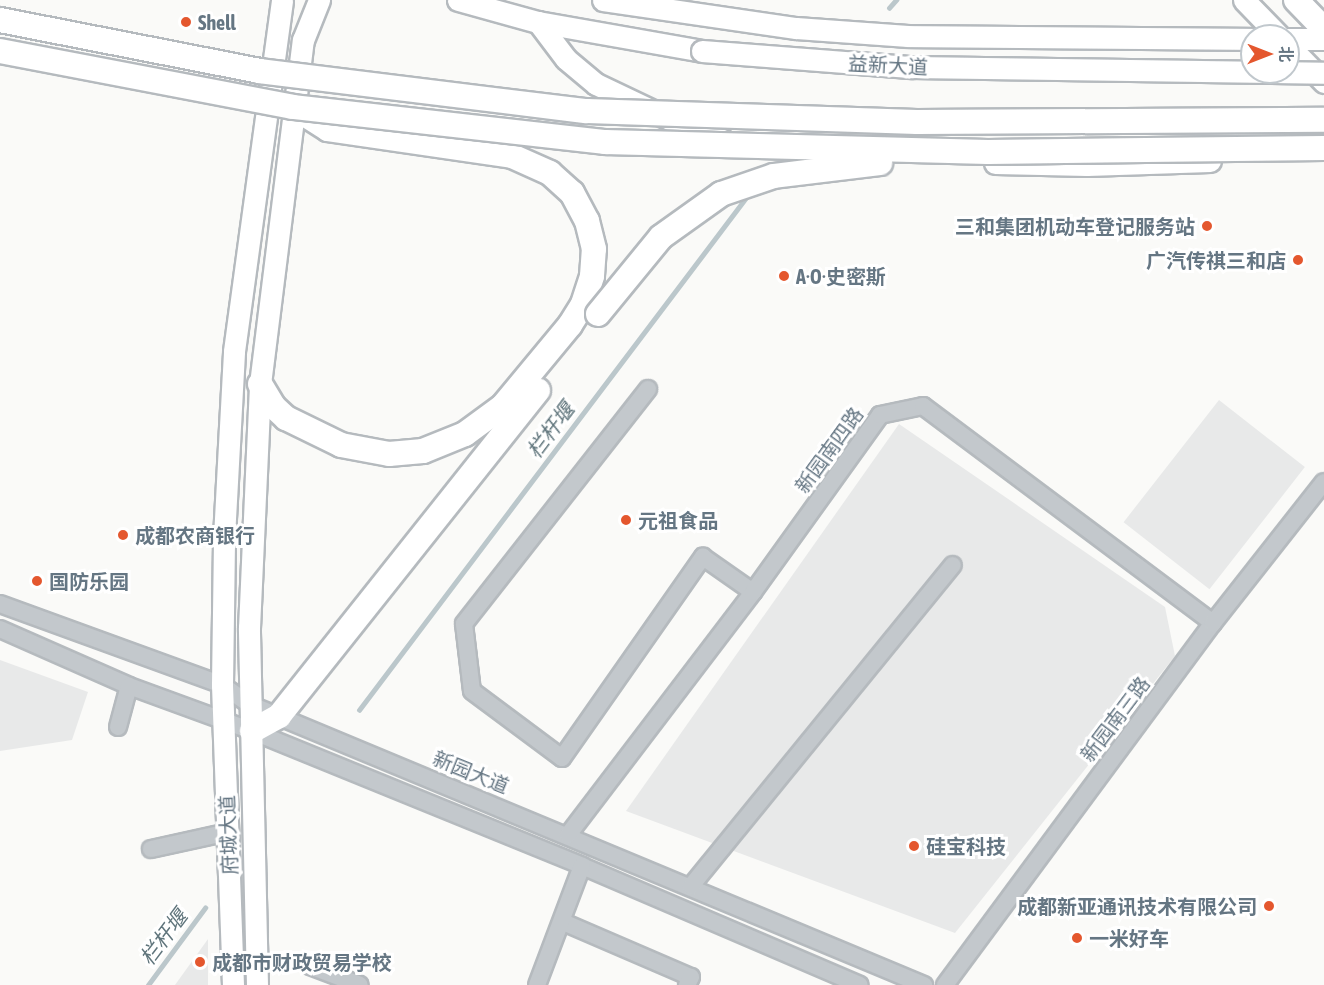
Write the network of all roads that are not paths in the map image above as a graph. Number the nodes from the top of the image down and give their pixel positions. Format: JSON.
{"nodes":[{"id":1,"x":282,"y":0,"type":"edge"},
{"id":2,"x":319,"y":0,"type":"edge"},
{"id":3,"x":458,"y":0,"type":"edge"},
{"id":4,"x":1244,"y":0,"type":"edge"},
{"id":5,"x":1296,"y":0,"type":"edge"},
{"id":6,"x":612,"y":1,"type":"edge"},
{"id":7,"x":0,"y":20,"type":"edge"},
{"id":8,"x":538,"y":22,"type":"junction"},
{"id":9,"x":1268,"y":24,"type":"edge"},
{"id":10,"x":1324,"y":29,"type":"edge"},
{"id":11,"x":1240,"y":39,"type":"edge"},
{"id":12,"x":1300,"y":39,"type":"edge"},
{"id":13,"x":1324,"y":39,"type":"edge"},
{"id":14,"x":0,"y":51,"type":"edge"},
{"id":15,"x":1300,"y":57,"type":"edge"},
{"id":16,"x":1324,"y":73,"type":"edge"},
{"id":17,"x":1324,"y":81,"type":"edge"},
{"id":18,"x":293,"y":107,"type":"junction"},
{"id":19,"x":1324,"y":120,"type":"edge"},
{"id":20,"x":1324,"y":148,"type":"edge"},
{"id":21,"x":988,"y":152,"type":"junction"},
{"id":22,"x":1324,"y":157,"type":"edge"},
{"id":23,"x":591,"y":309,"type":"junction"},
{"id":24,"x":260,"y":384,"type":"junction"},
{"id":25,"x":648,"y":390,"type":"dead end"},
{"id":26,"x":1324,"y":482,"type":"edge"},
{"id":27,"x":953,"y":565,"type":"dead end"},
{"id":28,"x":753,"y":591,"type":"junction"},
{"id":29,"x":0,"y":604,"type":"edge"},
{"id":30,"x":1213,"y":623,"type":"junction"},
{"id":31,"x":0,"y":629,"type":"edge"},
{"id":32,"x":222,"y":685,"type":"junction"},
{"id":33,"x":129,"y":686,"type":"junction"},
{"id":34,"x":251,"y":705,"type":"junction"},
{"id":35,"x":279,"y":716,"type":"junction"},
{"id":36,"x":224,"y":720,"type":"junction"},
{"id":37,"x":118,"y":727,"type":"dead end"},
{"id":38,"x":252,"y":731,"type":"junction"},
{"id":39,"x":228,"y":832,"type":"junction"},
{"id":40,"x":568,"y":835,"type":"junction"},
{"id":41,"x":151,"y":849,"type":"dead end"},
{"id":42,"x":582,"y":866,"type":"junction"},
{"id":43,"x":691,"y":886,"type":"junction"},
{"id":44,"x":563,"y":922,"type":"junction"},
{"id":45,"x":310,"y":966,"type":"dead end"},
{"id":46,"x":332,"y":980,"type":"edge"},
{"id":47,"x":833,"y":980,"type":"edge"},
{"id":48,"x":233,"y":985,"type":"edge"},
{"id":49,"x":256,"y":985,"type":"edge"},
{"id":50,"x":360,"y":985,"type":"edge"},
{"id":51,"x":537,"y":985,"type":"edge"},
{"id":52,"x":687,"y":985,"type":"edge"},
{"id":53,"x":860,"y":985,"type":"edge"},
{"id":54,"x":924,"y":985,"type":"edge"},
{"id":55,"x":945,"y":985,"type":"edge"}],
"edges":[{"from":1,"to":32,"type":"main road","name":"府城大道"},
{"from":2,"to":24,"type":"main road","name":"府城大道"},
{"from":3,"to":8,"type":"main road","name":"益新大道"},
{"from":4,"to":9,"type":"main road"},
{"from":5,"to":10,"type":"highway"},
{"from":6,"to":11,"type":"main road","name":"益新大道"},
{"from":7,"to":19,"type":"highway","bridge":true},
{"from":8,"to":16,"type":"main road","name":"益新大道","bridge":true},
{"from":8,"to":22,"type":"main road"},
{"from":12,"to":13,"type":"main road"},
{"from":14,"to":18,"type":"highway","bridge":true},
{"from":15,"to":17,"type":"main road"},
{"from":18,"to":21,"type":"highway","bridge":true},
{"from":18,"to":23,"type":"highway"},
{"from":20,"to":21,"type":"highway","bridge":true},
{"from":21,"to":23,"type":"highway","bridge":true},
{"from":23,"to":24,"type":"highway"},
{"from":23,"to":35,"type":"highway"},
{"from":24,"to":34,"type":"main road","name":"府城大道"},
{"from":25,"to":28,"type":"street"},
{"from":26,"to":30,"type":"street","name":"新园南三路"},
{"from":27,"to":43,"type":"street"},
{"from":28,"to":30,"type":"street","name":"新园南四路"},
{"from":28,"to":40,"type":"street","name":"新园南四路"},
{"from":29,"to":32,"type":"street","name":"新园大道"},
{"from":30,"to":55,"type":"street","name":"新园南三路"},
{"from":31,"to":33,"type":"street"},
{"from":32,"to":34,"type":"street","name":"新园大道"},
{"from":32,"to":36,"type":"main road","name":"府城大道"},
{"from":33,"to":36,"type":"street"},
{"from":33,"to":37,"type":"street"},
{"from":34,"to":35,"type":"street","name":"新园大道"},
{"from":34,"to":38,"type":"main road","name":"府城大道"},
{"from":35,"to":38,"type":"highway"},
{"from":35,"to":40,"type":"street","name":"新园大道"},
{"from":36,"to":38,"type":"street"},
{"from":36,"to":39,"type":"main road","name":"府城大道"},
{"from":38,"to":42,"type":"street"},
{"from":38,"to":49,"type":"main road","name":"府城大道"},
{"from":39,"to":41,"type":"street"},
{"from":39,"to":48,"type":"main road","name":"府城大道"},
{"from":40,"to":43,"type":"street","name":"新园大道"},
{"from":42,"to":44,"type":"street"},
{"from":42,"to":47,"type":"street"},
{"from":43,"to":54,"type":"street","name":"新园大道"},
{"from":44,"to":51,"type":"street"},
{"from":44,"to":52,"type":"street"},
{"from":45,"to":46,"type":"street"},
{"from":46,"to":50,"type":"street"},
{"from":47,"to":53,"type":"street"}]}
